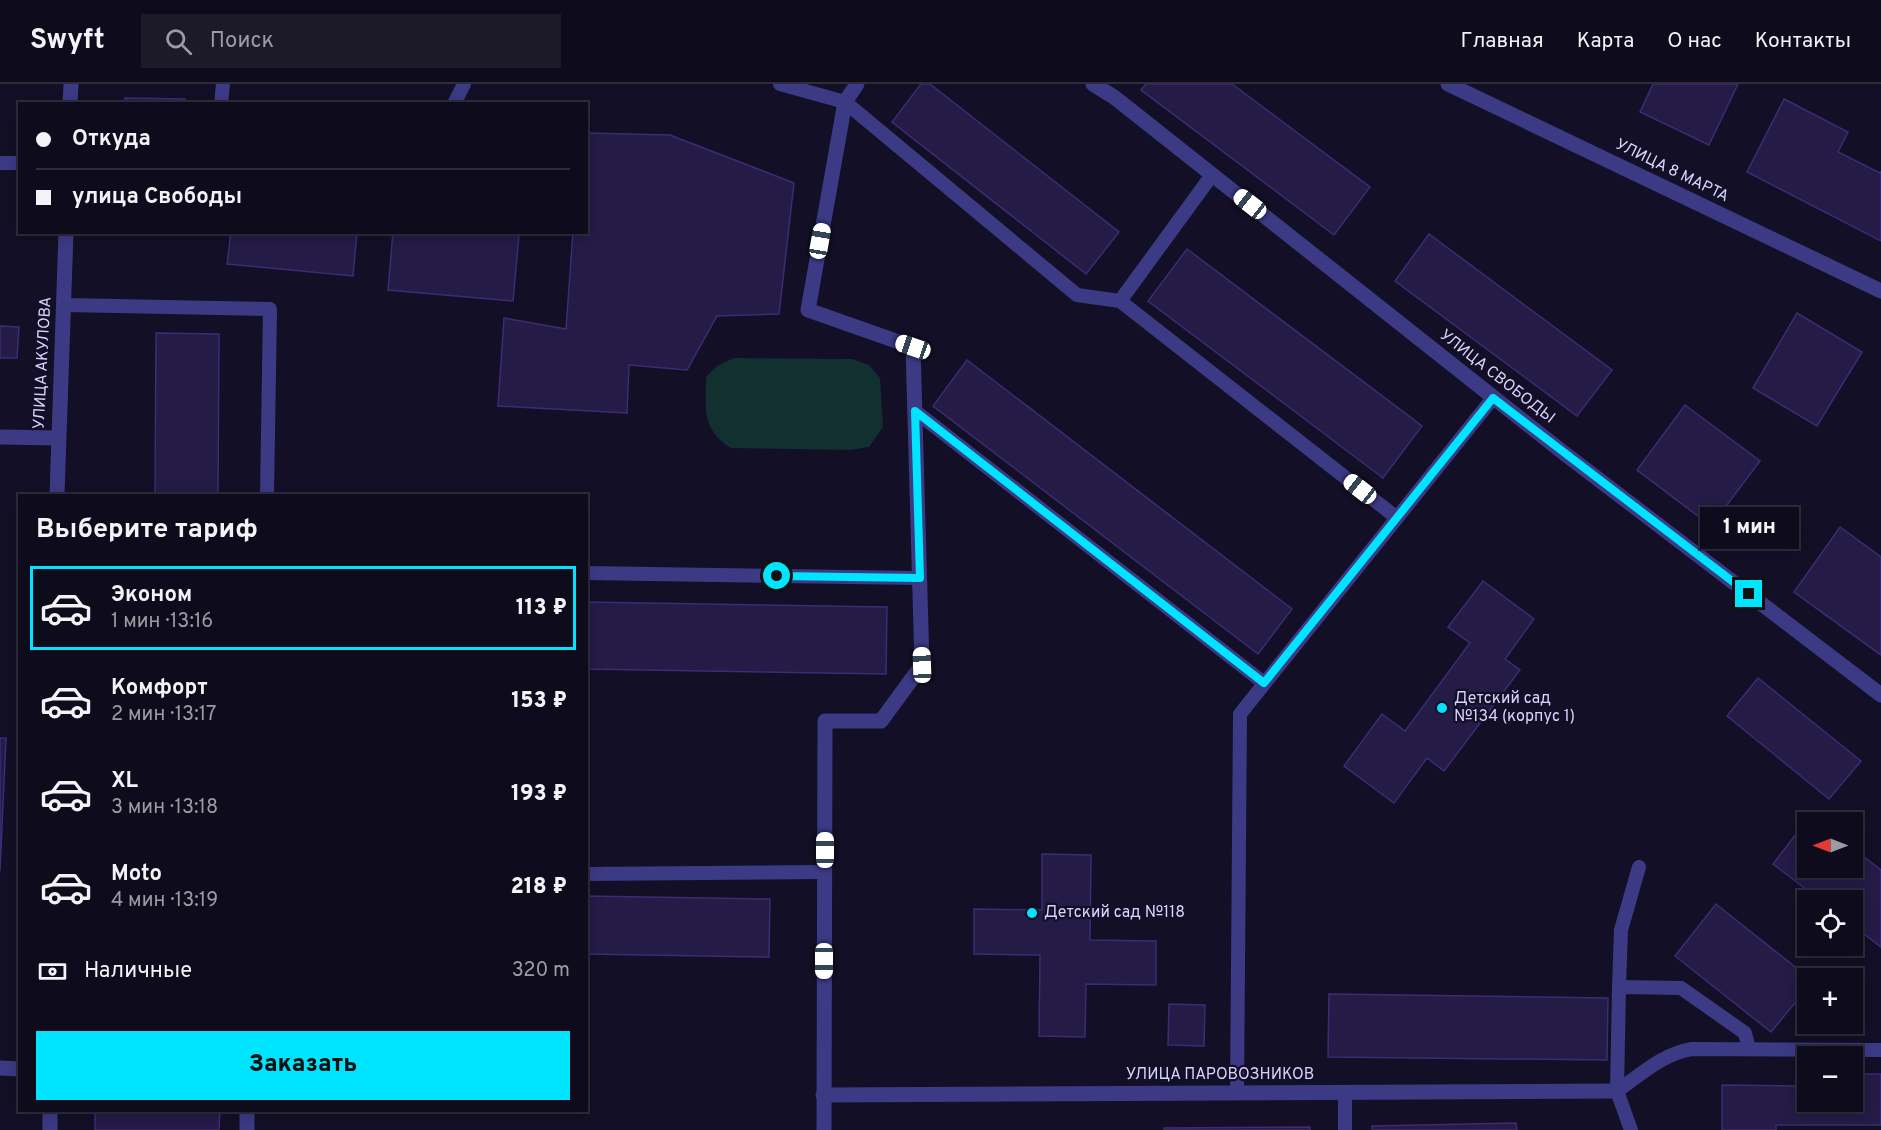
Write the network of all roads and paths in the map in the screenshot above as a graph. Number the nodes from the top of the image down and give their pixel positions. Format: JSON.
{"nodes":[{"id":1,"x":71,"y":84,"type":"edge"},
{"id":2,"x":223,"y":84,"type":"edge"},
{"id":3,"x":464,"y":84,"type":"edge"},
{"id":4,"x":780,"y":84,"type":"edge"},
{"id":5,"x":857,"y":84,"type":"edge"},
{"id":6,"x":1093,"y":84,"type":"edge"},
{"id":7,"x":1448,"y":84,"type":"edge"},
{"id":8,"x":70,"y":102,"type":"edge"},
{"id":9,"x":221,"y":102,"type":"edge"},
{"id":10,"x":455,"y":102,"type":"edge"},
{"id":11,"x":845,"y":102,"type":"junction"},
{"id":12,"x":18,"y":163,"type":"edge"},
{"id":13,"x":0,"y":164,"type":"edge"},
{"id":14,"x":1212,"y":175,"type":"junction"},
{"id":15,"x":66,"y":234,"type":"edge"},
{"id":16,"x":1881,"y":291,"type":"edge"},
{"id":17,"x":1120,"y":301,"type":"junction"},
{"id":18,"x":64,"y":305,"type":"junction"},
{"id":19,"x":1493,"y":398,"type":"junction"},
{"id":20,"x":915,"y":411,"type":"junction"},
{"id":21,"x":0,"y":436,"type":"edge"},
{"id":22,"x":58,"y":438,"type":"junction"},
{"id":23,"x":57,"y":494,"type":"edge"},
{"id":24,"x":267,"y":494,"type":"edge"},
{"id":25,"x":1397,"y":518,"type":"junction"},
{"id":26,"x":588,"y":573,"type":"edge"},
{"id":27,"x":920,"y":578,"type":"junction"},
{"id":28,"x":1264,"y":683,"type":"junction"},
{"id":29,"x":1881,"y":695,"type":"edge"},
{"id":30,"x":1639,"y":867,"type":"dead end"},
{"id":31,"x":825,"y":872,"type":"junction"},
{"id":32,"x":588,"y":874,"type":"edge"},
{"id":33,"x":1619,"y":987,"type":"junction"},
{"id":34,"x":1749,"y":1049,"type":"junction"},
{"id":35,"x":1881,"y":1050,"type":"edge"},
{"id":36,"x":0,"y":1068,"type":"edge"},
{"id":37,"x":18,"y":1068,"type":"edge"},
{"id":38,"x":1617,"y":1091,"type":"junction"},
{"id":39,"x":1345,"y":1092,"type":"junction"},
{"id":40,"x":1237,"y":1093,"type":"junction"},
{"id":41,"x":823,"y":1095,"type":"junction"},
{"id":42,"x":50,"y":1112,"type":"edge"},
{"id":43,"x":246,"y":1112,"type":"edge"},
{"id":44,"x":50,"y":1130,"type":"edge"},
{"id":45,"x":246,"y":1130,"type":"edge"},
{"id":46,"x":824,"y":1130,"type":"edge"},
{"id":47,"x":1345,"y":1130,"type":"edge"},
{"id":48,"x":1631,"y":1130,"type":"edge"}],
"edges":[{"from":1,"to":8,"type":"street"},
{"from":2,"to":9,"type":"lane"},
{"from":3,"to":10,"type":"lane"},
{"from":4,"to":11,"type":"lane"},
{"from":5,"to":11,"type":"street"},
{"from":6,"to":14,"type":"street","name":"УЛИЦА СВОБОДЫ"},
{"from":7,"to":16,"type":"street","name":"УЛИЦА 8 МАРТА"},
{"from":11,"to":17,"type":"lane"},
{"from":11,"to":20,"type":"street"},
{"from":12,"to":13,"type":"lane"},
{"from":14,"to":17,"type":"lane"},
{"from":14,"to":19,"type":"street","name":"УЛИЦА СВОБОДЫ"},
{"from":15,"to":18,"type":"street","name":"УЛИЦА АКУЛОВА"},
{"from":17,"to":25,"type":"lane"},
{"from":18,"to":22,"type":"street","name":"УЛИЦА АКУЛОВА"},
{"from":18,"to":24,"type":"lane"},
{"from":19,"to":25,"type":"lane"},
{"from":19,"to":29,"type":"street","name":"УЛИЦА СВОБОДЫ"},
{"from":20,"to":27,"type":"street"},
{"from":20,"to":28,"type":"lane"},
{"from":21,"to":22,"type":"street"},
{"from":22,"to":23,"type":"street","name":"УЛИЦА АКУЛОВА"},
{"from":25,"to":28,"type":"lane"},
{"from":26,"to":27,"type":"lane"},
{"from":27,"to":31,"type":"street"},
{"from":28,"to":40,"type":"lane"},
{"from":30,"to":33,"type":"lane"},
{"from":31,"to":32,"type":"lane"},
{"from":31,"to":41,"type":"street"},
{"from":33,"to":34,"type":"lane"},
{"from":33,"to":38,"type":"lane"},
{"from":34,"to":35,"type":"lane"},
{"from":34,"to":38,"type":"lane"},
{"from":36,"to":37,"type":"street"},
{"from":38,"to":39,"type":"street","name":"УЛИЦА ПАРОВОЗНИКОВ"},
{"from":38,"to":48,"type":"lane"},
{"from":39,"to":40,"type":"street","name":"УЛИЦА ПАРОВОЗНИКОВ"},
{"from":39,"to":47,"type":"lane"},
{"from":40,"to":41,"type":"street","name":"УЛИЦА ПАРОВОЗНИКОВ"},
{"from":41,"to":46,"type":"street"},
{"from":42,"to":44,"type":"street"},
{"from":43,"to":45,"type":"street"}]}
